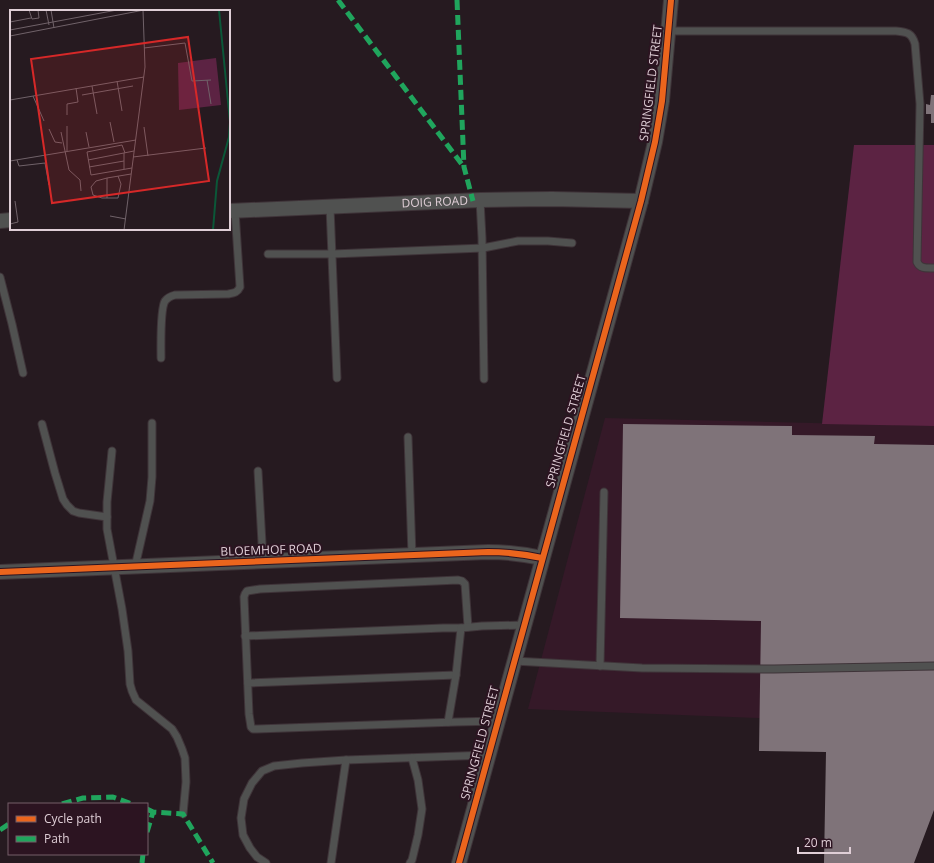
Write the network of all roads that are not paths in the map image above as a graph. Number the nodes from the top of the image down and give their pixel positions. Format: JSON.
{"nodes":[{"id":1,"x":671,"y":0,"type":"edge"},
{"id":2,"x":668,"y":31,"type":"junction"},
{"id":3,"x":480,"y":200,"type":"junction"},
{"id":4,"x":641,"y":201,"type":"junction"},
{"id":5,"x":330,"y":207,"type":"junction"},
{"id":6,"x":232,"y":211,"type":"edge"},
{"id":7,"x":572,"y":243,"type":"dead end"},
{"id":8,"x":482,"y":248,"type":"junction"},
{"id":9,"x":268,"y":254,"type":"dead end"},
{"id":10,"x":332,"y":254,"type":"junction"},
{"id":11,"x":934,"y":268,"type":"edge"},
{"id":12,"x":0,"y":277,"type":"edge"},
{"id":13,"x":161,"y":358,"type":"dead end"},
{"id":14,"x":23,"y":374,"type":"dead end"},
{"id":15,"x":337,"y":378,"type":"dead end"},
{"id":16,"x":484,"y":379,"type":"dead end"},
{"id":17,"x":152,"y":423,"type":"dead end"},
{"id":18,"x":42,"y":424,"type":"dead end"},
{"id":19,"x":408,"y":437,"type":"dead end"},
{"id":20,"x":112,"y":451,"type":"dead end"},
{"id":21,"x":258,"y":471,"type":"dead end"},
{"id":22,"x":604,"y":492,"type":"dead end"},
{"id":23,"x":107,"y":517,"type":"junction"},
{"id":24,"x":412,"y":555,"type":"junction"},
{"id":25,"x":542,"y":558,"type":"junction"},
{"id":26,"x":263,"y":561,"type":"junction"},
{"id":27,"x":135,"y":567,"type":"junction"},
{"id":28,"x":114,"y":568,"type":"junction"},
{"id":29,"x":0,"y":572,"type":"edge"},
{"id":30,"x":524,"y":625,"type":"junction"},
{"id":31,"x":464,"y":627,"type":"junction"},
{"id":32,"x":245,"y":636,"type":"junction"},
{"id":33,"x":514,"y":661,"type":"junction"},
{"id":34,"x":600,"y":666,"type":"junction"},
{"id":35,"x":934,"y":666,"type":"edge"},
{"id":36,"x":456,"y":675,"type":"junction"},
{"id":37,"x":248,"y":683,"type":"junction"},
{"id":38,"x":498,"y":721,"type":"junction"},
{"id":39,"x":448,"y":722,"type":"junction"},
{"id":40,"x":488,"y":755,"type":"junction"},
{"id":41,"x":412,"y":758,"type":"junction"},
{"id":42,"x":346,"y":760,"type":"junction"},
{"id":43,"x":183,"y":814,"type":"dead end"},
{"id":44,"x":266,"y":863,"type":"edge"},
{"id":45,"x":331,"y":863,"type":"edge"},
{"id":46,"x":410,"y":863,"type":"edge"},
{"id":47,"x":459,"y":863,"type":"edge"}],
"edges":[{"from":1,"to":2,"type":"street","name":"SPRINGFIELD STREET"},
{"from":2,"to":4,"type":"street","name":"SPRINGFIELD STREET"},
{"from":2,"to":11,"type":"lane"},
{"from":3,"to":4,"type":"street","name":"DOIG ROAD"},
{"from":3,"to":5,"type":"street","name":"DOIG ROAD"},
{"from":3,"to":8,"type":"lane"},
{"from":4,"to":25,"type":"street","name":"SPRINGFIELD STREET"},
{"from":5,"to":6,"type":"street","name":"DOIG ROAD"},
{"from":5,"to":10,"type":"lane"},
{"from":6,"to":13,"type":"lane"},
{"from":7,"to":8,"type":"lane"},
{"from":8,"to":10,"type":"lane"},
{"from":8,"to":16,"type":"lane"},
{"from":9,"to":10,"type":"lane"},
{"from":10,"to":15,"type":"lane"},
{"from":12,"to":14,"type":"lane"},
{"from":17,"to":27,"type":"lane"},
{"from":18,"to":23,"type":"lane"},
{"from":19,"to":24,"type":"lane"},
{"from":20,"to":23,"type":"lane"},
{"from":21,"to":26,"type":"lane"},
{"from":22,"to":34,"type":"lane"},
{"from":23,"to":28,"type":"lane"},
{"from":24,"to":25,"type":"street","name":"BLOEMHOF ROAD"},
{"from":24,"to":26,"type":"street","name":"BLOEMHOF ROAD"},
{"from":25,"to":30,"type":"street","name":"SPRINGFIELD STREET"},
{"from":26,"to":27,"type":"street","name":"BLOEMHOF ROAD"},
{"from":27,"to":28,"type":"street","name":"BLOEMHOF ROAD"},
{"from":28,"to":29,"type":"street","name":"BLOEMHOF ROAD"},
{"from":28,"to":43,"type":"lane"},
{"from":30,"to":31,"type":"lane"},
{"from":30,"to":33,"type":"street","name":"SPRINGFIELD STREET"},
{"from":31,"to":32,"type":"lane"},
{"from":31,"to":32,"type":"lane"},
{"from":31,"to":36,"type":"lane"},
{"from":32,"to":37,"type":"lane"},
{"from":33,"to":34,"type":"lane"},
{"from":33,"to":38,"type":"street","name":"SPRINGFIELD STREET"},
{"from":34,"to":35,"type":"lane"},
{"from":36,"to":37,"type":"lane"},
{"from":36,"to":39,"type":"lane"},
{"from":37,"to":39,"type":"lane"},
{"from":38,"to":39,"type":"lane"},
{"from":38,"to":40,"type":"street","name":"SPRINGFIELD STREET"},
{"from":40,"to":41,"type":"lane"},
{"from":40,"to":47,"type":"street","name":"SPRINGFIELD STREET"},
{"from":41,"to":42,"type":"lane"},
{"from":41,"to":46,"type":"lane"},
{"from":42,"to":44,"type":"lane"},
{"from":42,"to":45,"type":"lane"}]}
